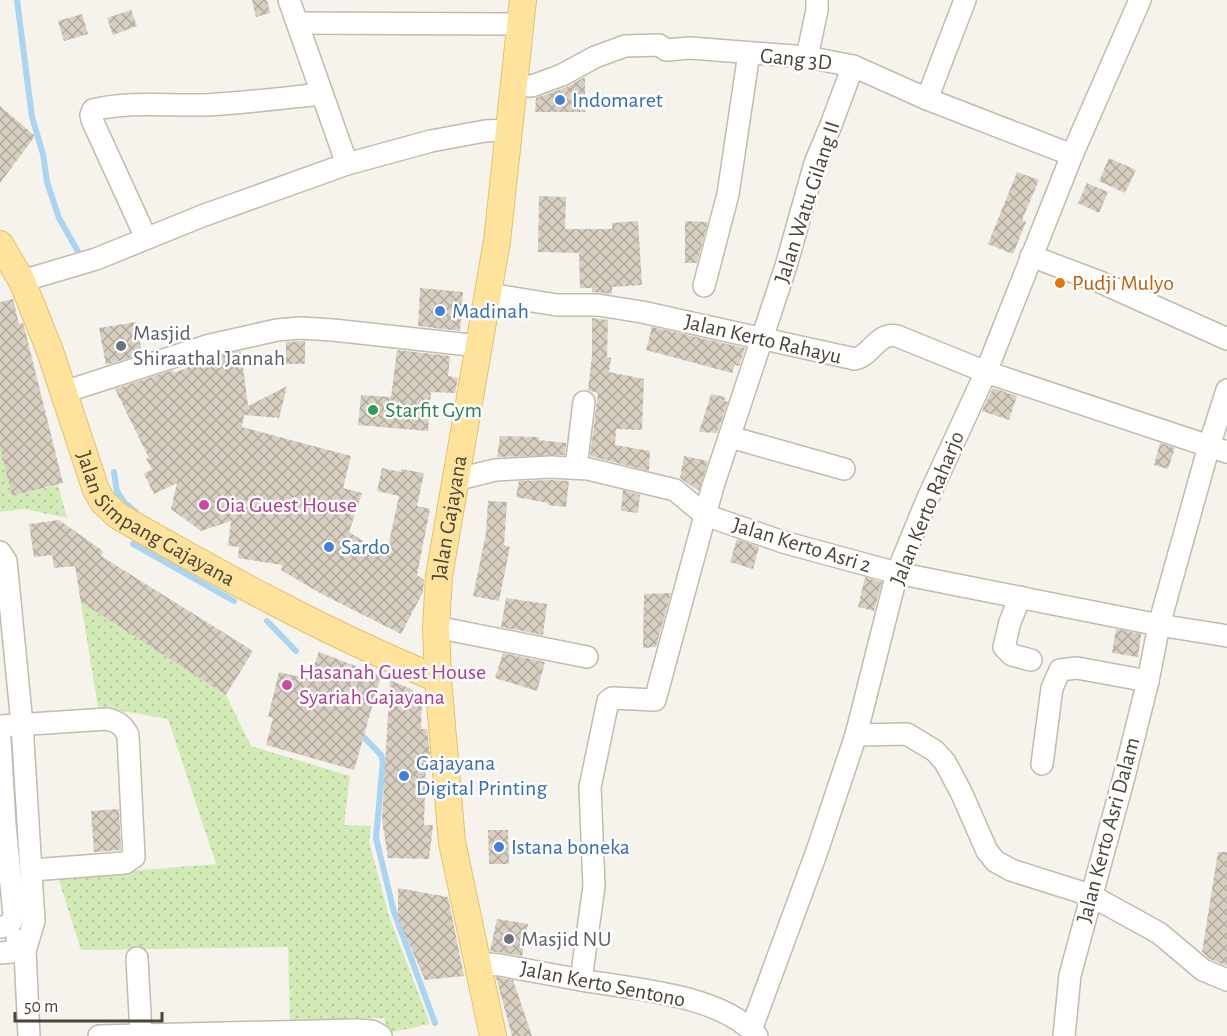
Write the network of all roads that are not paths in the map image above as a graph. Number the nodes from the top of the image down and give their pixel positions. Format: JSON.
{"nodes":[{"id":1,"x":290,"y":0,"type":"edge"},
{"id":2,"x":817,"y":0,"type":"edge"},
{"id":3,"x":965,"y":0,"type":"edge"},
{"id":4,"x":1140,"y":0,"type":"edge"},
{"id":5,"x":521,"y":12,"type":"edge"},
{"id":6,"x":298,"y":23,"type":"junction"},
{"id":7,"x":749,"y":53,"type":"junction"},
{"id":8,"x":807,"y":57,"type":"junction"},
{"id":9,"x":853,"y":66,"type":"junction"},
{"id":10,"x":512,"y":85,"type":"junction"},
{"id":11,"x":321,"y":94,"type":"junction"},
{"id":12,"x":927,"y":99,"type":"junction"},
{"id":13,"x":508,"y":130,"type":"junction"},
{"id":14,"x":1072,"y":155,"type":"junction"},
{"id":15,"x":347,"y":164,"type":"junction"},
{"id":16,"x":146,"y":238,"type":"junction"},
{"id":17,"x":0,"y":244,"type":"edge"},
{"id":18,"x":1031,"y":256,"type":"junction"},
{"id":19,"x":22,"y":281,"type":"junction"},
{"id":20,"x":704,"y":286,"type":"dead end"},
{"id":21,"x":488,"y":294,"type":"junction"},
{"id":22,"x":1227,"y":339,"type":"edge"},
{"id":23,"x":762,"y":340,"type":"junction"},
{"id":24,"x":479,"y":346,"type":"junction"},
{"id":25,"x":986,"y":372,"type":"junction"},
{"id":26,"x":1227,"y":390,"type":"edge"},
{"id":27,"x":64,"y":392,"type":"junction"},
{"id":28,"x":584,"y":402,"type":"dead end"},
{"id":29,"x":730,"y":437,"type":"junction"},
{"id":30,"x":1218,"y":449,"type":"edge"},
{"id":31,"x":576,"y":468,"type":"junction"},
{"id":32,"x":844,"y":469,"type":"dead end"},
{"id":33,"x":455,"y":480,"type":"junction"},
{"id":34,"x":705,"y":514,"type":"junction"},
{"id":35,"x":0,"y":552,"type":"edge"},
{"id":36,"x":897,"y":573,"type":"junction"},
{"id":37,"x":1020,"y":597,"type":"junction"},
{"id":38,"x":1159,"y":625,"type":"junction"},
{"id":39,"x":436,"y":627,"type":"junction"},
{"id":40,"x":1227,"y":636,"type":"edge"},
{"id":41,"x":587,"y":657,"type":"dead end"},
{"id":42,"x":1031,"y":660,"type":"dead end"},
{"id":43,"x":438,"y":679,"type":"junction"},
{"id":44,"x":1148,"y":681,"type":"junction"},
{"id":45,"x":14,"y":713,"type":"edge"},
{"id":46,"x":0,"y":726,"type":"edge"},
{"id":47,"x":856,"y":735,"type":"junction"},
{"id":48,"x":0,"y":739,"type":"edge"},
{"id":49,"x":1042,"y":764,"type":"dead end"},
{"id":50,"x":27,"y":822,"type":"junction"},
{"id":51,"x":2,"y":825,"type":"edge"},
{"id":52,"x":29,"y":846,"type":"junction"},
{"id":53,"x":7,"y":848,"type":"junction"},
{"id":54,"x":32,"y":870,"type":"junction"},
{"id":55,"x":1090,"y":895,"type":"junction"},
{"id":56,"x":4,"y":927,"type":"edge"},
{"id":57,"x":25,"y":951,"type":"junction"},
{"id":58,"x":0,"y":953,"type":"edge"},
{"id":59,"x":137,"y":958,"type":"dead end"},
{"id":60,"x":476,"y":963,"type":"junction"},
{"id":61,"x":581,"y":980,"type":"junction"},
{"id":62,"x":1227,"y":980,"type":"edge"},
{"id":63,"x":754,"y":1033,"type":"edge"},
{"id":64,"x":141,"y":1034,"type":"junction"},
{"id":65,"x":29,"y":1036,"type":"edge"},
{"id":66,"x":99,"y":1036,"type":"edge"},
{"id":67,"x":381,"y":1036,"type":"edge"},
{"id":68,"x":493,"y":1036,"type":"edge"},
{"id":69,"x":1064,"y":1036,"type":"edge"}],
"edges":[{"from":1,"to":6,"type":"street"},
{"from":2,"to":8,"type":"street"},
{"from":3,"to":12,"type":"street"},
{"from":4,"to":14,"type":"street","name":"Jalan Kerto Raharjo"},
{"from":5,"to":6,"type":"street"},
{"from":5,"to":10,"type":"main road","name":"Jalan Gajayana"},
{"from":6,"to":11,"type":"street"},
{"from":7,"to":8,"type":"street","name":"Gang 3D"},
{"from":7,"to":10,"type":"street","name":"Gang 3D"},
{"from":7,"to":20,"type":"street"},
{"from":8,"to":9,"type":"street","name":"Gang 3D"},
{"from":9,"to":12,"type":"street","name":"Gang 3D"},
{"from":9,"to":23,"type":"street","name":"Jalan Watu Gilang II"},
{"from":10,"to":13,"type":"main road","name":"Jalan Gajayana"},
{"from":11,"to":15,"type":"street"},
{"from":11,"to":16,"type":"street"},
{"from":12,"to":14,"type":"street","name":"Gang 3D"},
{"from":13,"to":15,"type":"street"},
{"from":13,"to":21,"type":"main road","name":"Jalan Gajayana"},
{"from":14,"to":18,"type":"street","name":"Jalan Kerto Raharjo"},
{"from":15,"to":16,"type":"street"},
{"from":16,"to":19,"type":"street"},
{"from":17,"to":19,"type":"main road","name":"Jalan Simpang Gajayana"},
{"from":18,"to":22,"type":"street"},
{"from":18,"to":25,"type":"street","name":"Jalan Kerto Raharjo"},
{"from":19,"to":27,"type":"main road","name":"Jalan Simpang Gajayana"},
{"from":21,"to":23,"type":"street","name":"Jalan Kerto Rahayu"},
{"from":21,"to":24,"type":"main road","name":"Jalan Gajayana"},
{"from":23,"to":25,"type":"street","name":"Jalan Kerto Rahayu"},
{"from":23,"to":29,"type":"street","name":"Jalan Watu Gilang II"},
{"from":24,"to":27,"type":"street"},
{"from":24,"to":33,"type":"main road","name":"Jalan Gajayana"},
{"from":25,"to":30,"type":"street","name":"Jalan Kerto Rahayu"},
{"from":25,"to":36,"type":"street","name":"Jalan Kerto Raharjo"},
{"from":26,"to":30,"type":"street","name":"Jalan Kerto Asri Dalam"},
{"from":27,"to":43,"type":"main road","name":"Jalan Simpang Gajayana"},
{"from":28,"to":31,"type":"street"},
{"from":29,"to":32,"type":"street"},
{"from":29,"to":34,"type":"street","name":"Jalan Watu Gilang II"},
{"from":30,"to":38,"type":"street","name":"Jalan Kerto Asri Dalam"},
{"from":31,"to":33,"type":"street","name":"Jalan Kerto Asri 2"},
{"from":31,"to":34,"type":"street","name":"Jalan Kerto Asri 2"},
{"from":33,"to":39,"type":"main road","name":"Jalan Gajayana"},
{"from":34,"to":36,"type":"street","name":"Jalan Kerto Asri 2"},
{"from":34,"to":61,"type":"street","name":"Jalan Watu Gilang II"},
{"from":35,"to":45,"type":"street"},
{"from":36,"to":37,"type":"street","name":"Jalan Kerto Asri 2"},
{"from":36,"to":47,"type":"street","name":"Jalan Kerto Raharjo"},
{"from":37,"to":38,"type":"street","name":"Jalan Kerto Asri 2"},
{"from":37,"to":42,"type":"street"},
{"from":38,"to":40,"type":"street","name":"Jalan Kerto Asri 2"},
{"from":38,"to":44,"type":"street","name":"Jalan Kerto Asri Dalam"},
{"from":39,"to":41,"type":"street"},
{"from":39,"to":43,"type":"main road","name":"Jalan Gajayana"},
{"from":43,"to":60,"type":"main road","name":"Jalan Gajayana"},
{"from":44,"to":49,"type":"street"},
{"from":44,"to":55,"type":"street","name":"Jalan Kerto Asri Dalam"},
{"from":45,"to":46,"type":"street"},
{"from":45,"to":50,"type":"street"},
{"from":45,"to":54,"type":"street"},
{"from":47,"to":55,"type":"street"},
{"from":47,"to":63,"type":"street","name":"Jalan Kerto Raharjo"},
{"from":48,"to":51,"type":"street"},
{"from":50,"to":51,"type":"street"},
{"from":50,"to":52,"type":"street"},
{"from":51,"to":53,"type":"street"},
{"from":52,"to":53,"type":"street"},
{"from":52,"to":54,"type":"street"},
{"from":53,"to":56,"type":"street"},
{"from":54,"to":57,"type":"street"},
{"from":55,"to":62,"type":"street"},
{"from":55,"to":69,"type":"street","name":"Jalan Kerto Asri Dalam"},
{"from":56,"to":57,"type":"street"},
{"from":57,"to":58,"type":"street"},
{"from":57,"to":65,"type":"street"},
{"from":59,"to":64,"type":"street"},
{"from":60,"to":61,"type":"street","name":"Jalan Kerto Sentono"},
{"from":60,"to":68,"type":"main road","name":"Jalan Gajayana"},
{"from":61,"to":63,"type":"street","name":"Jalan Kerto Sentono"},
{"from":64,"to":66,"type":"street"},
{"from":64,"to":67,"type":"street"}]}
